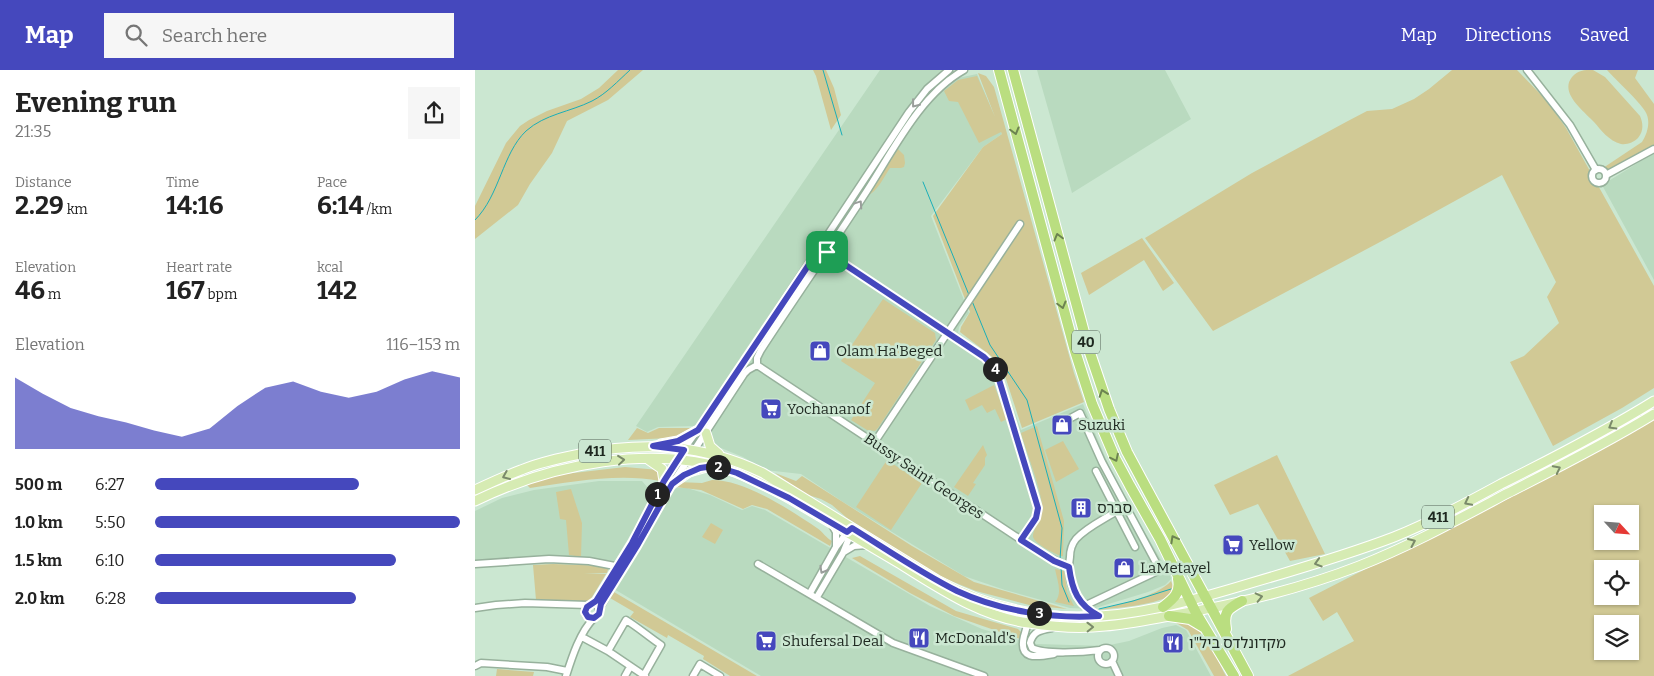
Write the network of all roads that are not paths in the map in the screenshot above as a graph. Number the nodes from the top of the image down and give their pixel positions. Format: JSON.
{"nodes":[{"id":1,"x":949,"y":70,"type":"edge"},
{"id":2,"x":964,"y":70,"type":"edge"},
{"id":3,"x":991,"y":70,"type":"edge"},
{"id":4,"x":999,"y":70,"type":"edge"},
{"id":5,"x":1527,"y":70,"type":"edge"},
{"id":6,"x":1014,"y":73,"type":"edge"},
{"id":7,"x":1003,"y":84,"type":"junction"},
{"id":8,"x":1654,"y":148,"type":"edge"},
{"id":9,"x":1596,"y":170,"type":"junction"},
{"id":10,"x":1606,"y":175,"type":"junction"},
{"id":11,"x":1019,"y":224,"type":"dead end"},
{"id":12,"x":820,"y":248,"type":"junction"},
{"id":13,"x":827,"y":252,"type":"junction"},
{"id":14,"x":947,"y":333,"type":"junction"},
{"id":15,"x":748,"y":355,"type":"junction"},
{"id":16,"x":744,"y":361,"type":"junction"},
{"id":17,"x":755,"y":364,"type":"junction"},
{"id":18,"x":1654,"y":402,"type":"edge"},
{"id":19,"x":1654,"y":414,"type":"edge"},
{"id":20,"x":1069,"y":418,"type":"dead end"},
{"id":21,"x":702,"y":431,"type":"junction"},
{"id":22,"x":875,"y":443,"type":"junction"},
{"id":23,"x":653,"y":446,"type":"junction"},
{"id":24,"x":684,"y":450,"type":"junction"},
{"id":25,"x":694,"y":450,"type":"junction"},
{"id":26,"x":723,"y":457,"type":"junction"},
{"id":27,"x":647,"y":459,"type":"junction"},
{"id":28,"x":676,"y":460,"type":"junction"},
{"id":29,"x":687,"y":461,"type":"junction"},
{"id":30,"x":714,"y":466,"type":"junction"},
{"id":31,"x":1096,"y":471,"type":"dead end"},
{"id":32,"x":668,"y":483,"type":"junction"},
{"id":33,"x":475,"y":490,"type":"edge"},
{"id":34,"x":475,"y":500,"type":"edge"},
{"id":35,"x":1117,"y":511,"type":"junction"},
{"id":36,"x":829,"y":522,"type":"junction"},
{"id":37,"x":850,"y":531,"type":"junction"},
{"id":38,"x":1021,"y":540,"type":"junction"},
{"id":39,"x":868,"y":545,"type":"junction"},
{"id":40,"x":836,"y":547,"type":"junction"},
{"id":41,"x":1135,"y":547,"type":"dead end"},
{"id":42,"x":843,"y":553,"type":"junction"},
{"id":43,"x":475,"y":564,"type":"edge"},
{"id":44,"x":758,"y":564,"type":"dead end"},
{"id":45,"x":1067,"y":567,"type":"junction"},
{"id":46,"x":620,"y":568,"type":"junction"},
{"id":47,"x":1177,"y":574,"type":"junction"},
{"id":48,"x":810,"y":593,"type":"junction"},
{"id":49,"x":817,"y":597,"type":"junction"},
{"id":50,"x":1206,"y":597,"type":"junction"},
{"id":51,"x":1190,"y":600,"type":"junction"},
{"id":52,"x":1242,"y":601,"type":"junction"},
{"id":53,"x":1084,"y":606,"type":"junction"},
{"id":54,"x":475,"y":608,"type":"edge"},
{"id":55,"x":1212,"y":608,"type":"junction"},
{"id":56,"x":599,"y":609,"type":"junction"},
{"id":57,"x":590,"y":611,"type":"junction"},
{"id":58,"x":1166,"y":611,"type":"junction"},
{"id":59,"x":1196,"y":612,"type":"junction"},
{"id":60,"x":1056,"y":616,"type":"junction"},
{"id":61,"x":1099,"y":616,"type":"junction"},
{"id":62,"x":1028,"y":623,"type":"junction"},
{"id":63,"x":1060,"y":627,"type":"junction"},
{"id":64,"x":1207,"y":629,"type":"junction"},
{"id":65,"x":582,"y":637,"type":"junction"},
{"id":66,"x":1228,"y":639,"type":"junction"},
{"id":67,"x":1100,"y":650,"type":"junction"},
{"id":68,"x":607,"y":651,"type":"junction"},
{"id":69,"x":1062,"y":652,"type":"junction"},
{"id":70,"x":1083,"y":652,"type":"junction"},
{"id":71,"x":1098,"y":658,"type":"junction"},
{"id":72,"x":1112,"y":661,"type":"junction"},
{"id":73,"x":475,"y":666,"type":"edge"},
{"id":74,"x":631,"y":667,"type":"junction"},
{"id":75,"x":567,"y":674,"type":"edge"},
{"id":76,"x":625,"y":676,"type":"edge"},
{"id":77,"x":644,"y":676,"type":"edge"},
{"id":78,"x":693,"y":676,"type":"edge"},
{"id":79,"x":720,"y":676,"type":"edge"},
{"id":80,"x":984,"y":676,"type":"edge"},
{"id":81,"x":1119,"y":676,"type":"edge"},
{"id":82,"x":1234,"y":676,"type":"edge"},
{"id":83,"x":1249,"y":676,"type":"edge"}],
"edges":[{"from":1,"to":12,"type":"street","one_way":true},
{"from":13,"to":2,"type":"street","one_way":true},
{"from":3,"to":7,"type":"highway"},
{"from":4,"to":7,"type":"highway","number":"40"},
{"from":5,"to":9,"type":"street"},
{"from":50,"to":6,"type":"highway","number":"40","one_way":true},
{"from":7,"to":47,"type":"highway","number":"40","one_way":true},
{"from":8,"to":10,"type":"street"},
{"from":9,"to":10,"type":"street"},
{"from":9,"to":10,"type":"street"},
{"from":11,"to":14,"type":"street"},
{"from":12,"to":13,"type":"street"},
{"from":12,"to":15,"type":"street"},
{"from":13,"to":14,"type":"street"},
{"from":13,"to":17,"type":"street"},
{"from":14,"to":22,"type":"street"},
{"from":14,"to":38,"type":"street"},
{"from":15,"to":16,"type":"street"},
{"from":15,"to":17,"type":"street"},
{"from":16,"to":17,"type":"street"},
{"from":16,"to":21,"type":"street"},
{"from":17,"to":21,"type":"street"},
{"from":17,"to":22,"type":"street","name":"Bussy Saint Georges"},
{"from":18,"to":50,"type":"main road","number":"411","one_way":true},
{"from":52,"to":19,"type":"main road","number":"411","one_way":true},
{"from":20,"to":53,"type":"street"},
{"from":21,"to":23,"type":"main road"},
{"from":21,"to":24,"type":"street"},
{"from":21,"to":25,"type":"street"},
{"from":21,"to":26,"type":"main road"},
{"from":22,"to":38,"type":"street","name":"Bussy Saint Georges"},
{"from":23,"to":24,"type":"main road","number":"411"},
{"from":23,"to":33,"type":"main road","number":"411","one_way":true},
{"from":24,"to":25,"type":"main road","number":"411"},
{"from":24,"to":28,"type":"street"},
{"from":25,"to":26,"type":"main road","number":"411"},
{"from":25,"to":29,"type":"street"},
{"from":26,"to":37,"type":"main road","number":"411"},
{"from":27,"to":28,"type":"main road","number":"411"},
{"from":27,"to":32,"type":"main road"},
{"from":34,"to":27,"type":"main road","number":"411","one_way":true},
{"from":28,"to":29,"type":"main road","number":"411"},
{"from":28,"to":32,"type":"street"},
{"from":29,"to":30,"type":"main road","number":"411"},
{"from":29,"to":32,"type":"street"},
{"from":30,"to":32,"type":"main road"},
{"from":30,"to":36,"type":"main road","number":"411"},
{"from":31,"to":35,"type":"street"},
{"from":32,"to":46,"type":"street"},
{"from":35,"to":41,"type":"street"},
{"from":35,"to":45,"type":"street"},
{"from":36,"to":37,"type":"main road","number":"411"},
{"from":36,"to":40,"type":"street"},
{"from":37,"to":39,"type":"main road","number":"411"},
{"from":37,"to":40,"type":"street"},
{"from":37,"to":42,"type":"street"},
{"from":37,"to":60,"type":"main road","number":"411"},
{"from":38,"to":45,"type":"street","name":"Bussy Saint Georges"},
{"from":39,"to":42,"type":"street"},
{"from":39,"to":62,"type":"main road","number":"411"},
{"from":40,"to":48,"type":"street","one_way":true},
{"from":42,"to":49,"type":"street"},
{"from":43,"to":46,"type":"street"},
{"from":44,"to":48,"type":"street"},
{"from":45,"to":53,"type":"street"},
{"from":46,"to":56,"type":"street"},
{"from":46,"to":57,"type":"street"},
{"from":47,"to":51,"type":"highway","number":"40"},
{"from":47,"to":58,"type":"highway"},
{"from":48,"to":49,"type":"street"},
{"from":49,"to":80,"type":"street"},
{"from":50,"to":51,"type":"main road","number":"411"},
{"from":50,"to":55,"type":"highway","number":"40"},
{"from":51,"to":58,"type":"main road","number":"411"},
{"from":51,"to":59,"type":"highway","number":"40"},
{"from":52,"to":55,"type":"main road","number":"411"},
{"from":52,"to":66,"type":"highway"},
{"from":53,"to":61,"type":"street"},
{"from":54,"to":57,"type":"street"},
{"from":55,"to":59,"type":"main road","number":"411"},
{"from":55,"to":66,"type":"highway","number":"40"},
{"from":56,"to":57,"type":"street"},
{"from":56,"to":57,"type":"street"},
{"from":57,"to":65,"type":"street"},
{"from":58,"to":59,"type":"main road","number":"411"},
{"from":58,"to":61,"type":"main road","number":"411"},
{"from":63,"to":58,"type":"main road","number":"411","one_way":true},
{"from":58,"to":64,"type":"highway"},
{"from":59,"to":64,"type":"highway","number":"40"},
{"from":60,"to":61,"type":"main road","number":"411"},
{"from":60,"to":62,"type":"street"},
{"from":62,"to":63,"type":"main road","number":"411"},
{"from":62,"to":69,"type":"street"},
{"from":63,"to":69,"type":"street"},
{"from":64,"to":82,"type":"highway","number":"40"},
{"from":65,"to":68,"type":"street"},
{"from":65,"to":75,"type":"street"},
{"from":66,"to":83,"type":"highway","number":"40"},
{"from":67,"to":70,"type":"street"},
{"from":67,"to":71,"type":"street"},
{"from":67,"to":72,"type":"street"},
{"from":68,"to":74,"type":"street"},
{"from":68,"to":77,"type":"street"},
{"from":69,"to":70,"type":"street"},
{"from":70,"to":71,"type":"street"},
{"from":71,"to":72,"type":"street"},
{"from":72,"to":81,"type":"street"},
{"from":73,"to":75,"type":"street"},
{"from":74,"to":76,"type":"street"},
{"from":74,"to":77,"type":"street"},
{"from":78,"to":79,"type":"street"}]}
